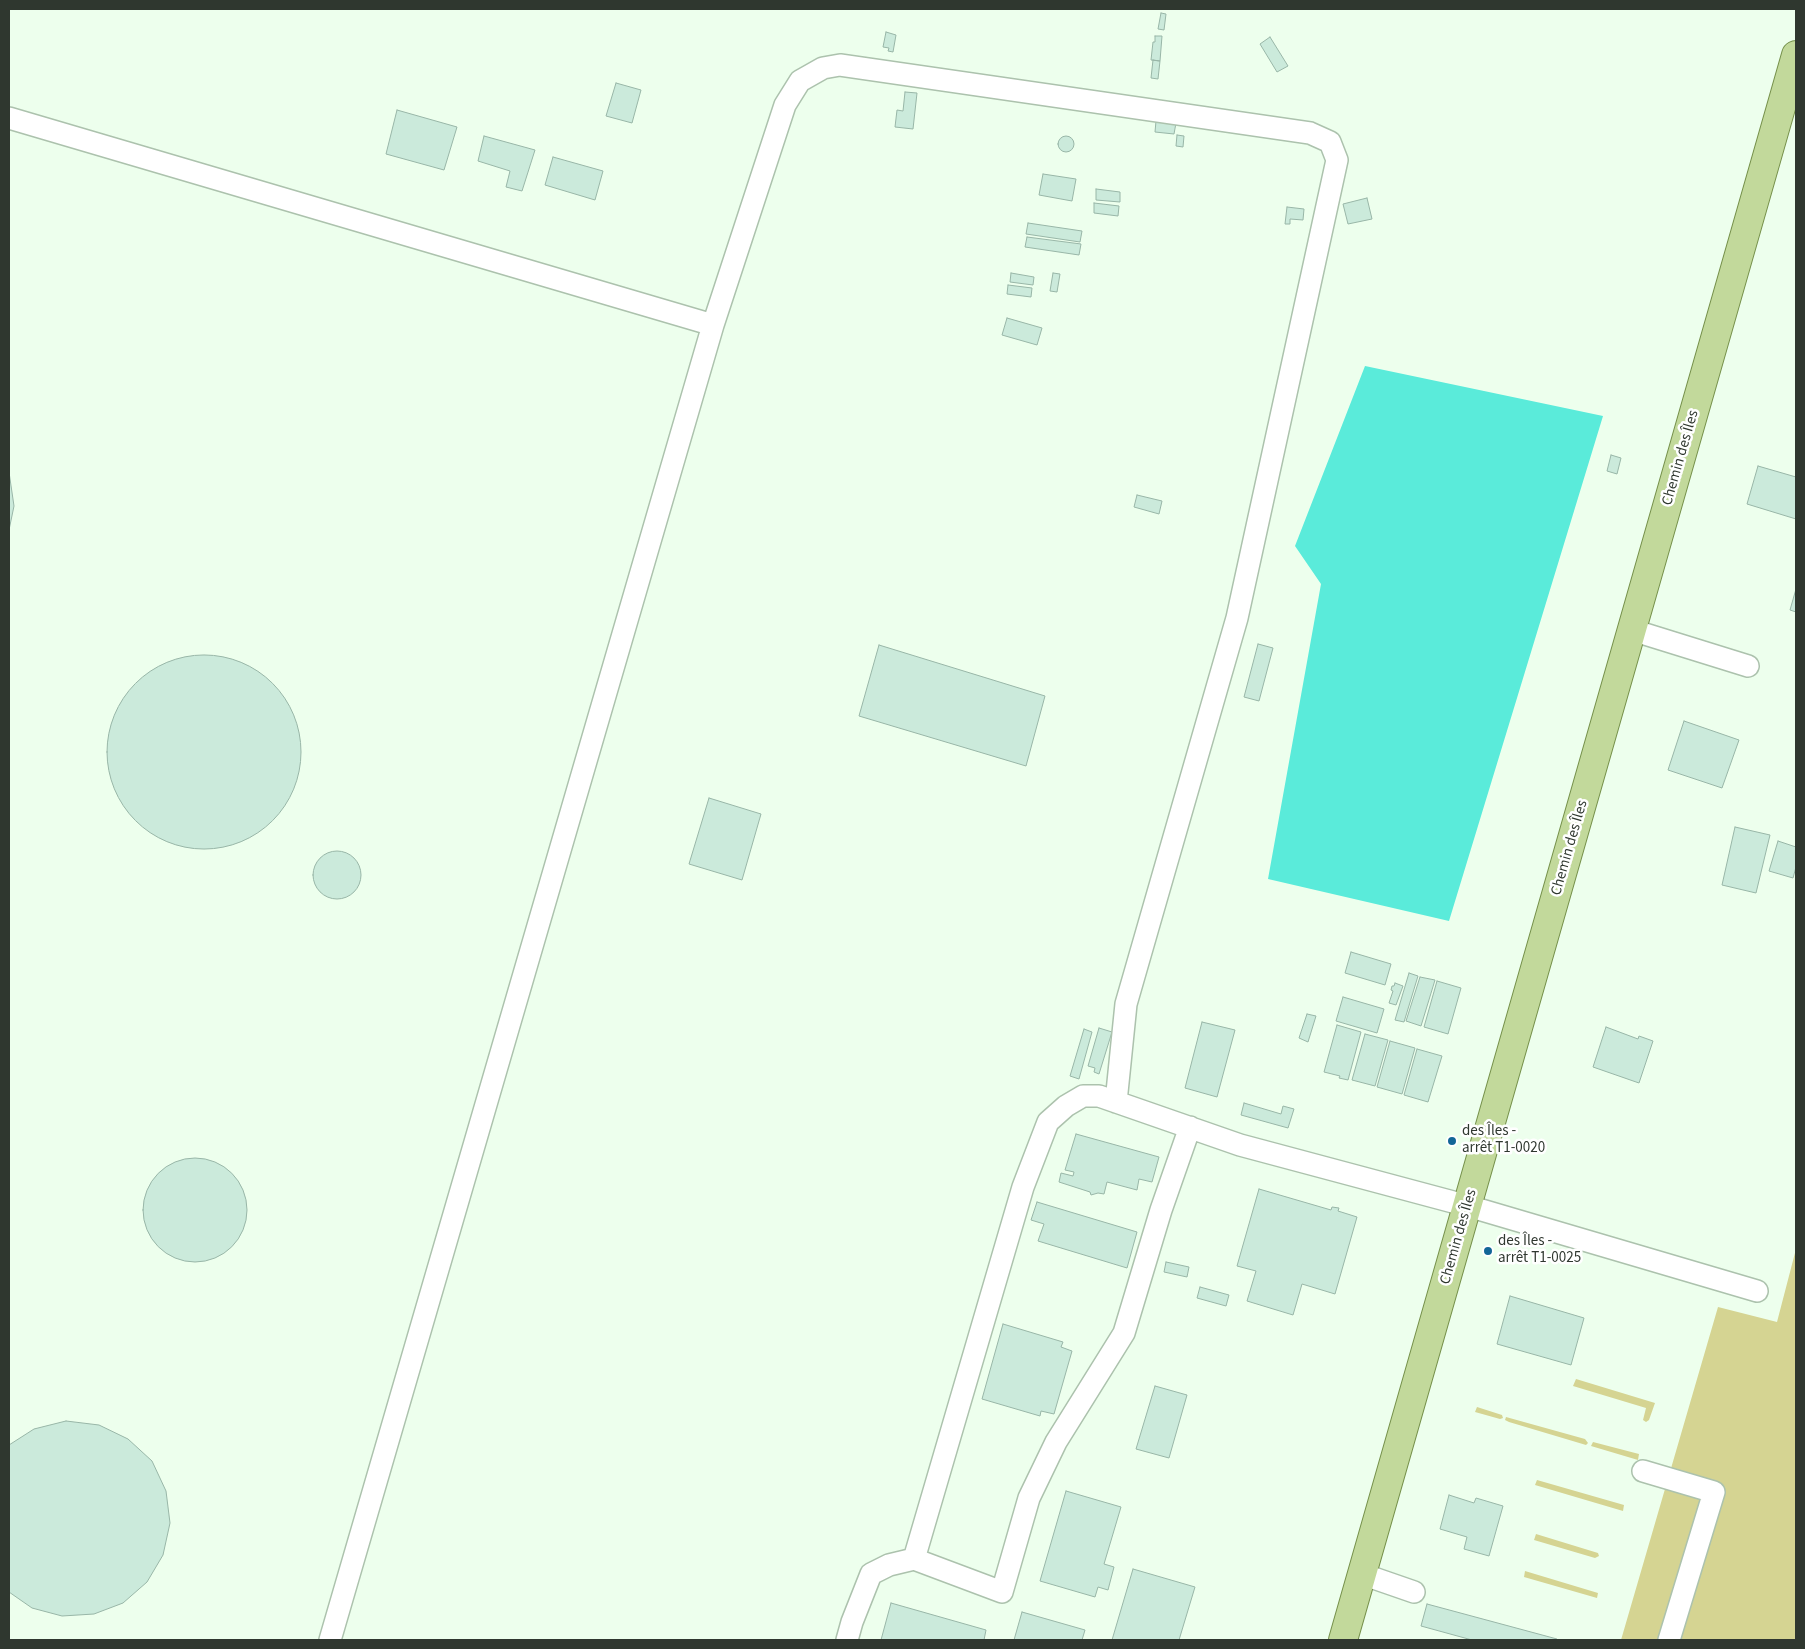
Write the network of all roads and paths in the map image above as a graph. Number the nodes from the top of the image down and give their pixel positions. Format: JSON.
{"nodes":[{"id":1,"x":1796,"y":54,"type":"edge"},
{"id":2,"x":9,"y":118,"type":"edge"},
{"id":3,"x":713,"y":325,"type":"junction"},
{"id":4,"x":1632,"y":630,"type":"junction"},
{"id":5,"x":1748,"y":666,"type":"dead end"},
{"id":6,"x":1116,"y":1102,"type":"junction"},
{"id":7,"x":1190,"y":1128,"type":"junction"},
{"id":8,"x":1468,"y":1206,"type":"junction"},
{"id":9,"x":1757,"y":1291,"type":"dead end"},
{"id":10,"x":1643,"y":1472,"type":"dead end"},
{"id":11,"x":914,"y":1559,"type":"junction"},
{"id":12,"x":1362,"y":1574,"type":"junction"},
{"id":13,"x":1414,"y":1592,"type":"dead end"},
{"id":14,"x":330,"y":1640,"type":"edge"},
{"id":15,"x":847,"y":1640,"type":"edge"},
{"id":16,"x":1343,"y":1640,"type":"edge"},
{"id":17,"x":1669,"y":1640,"type":"edge"}],
"edges":[{"from":1,"to":4,"type":"main road","name":"Chemin des Îles"},
{"from":2,"to":3,"type":"lane"},
{"from":3,"to":6,"type":"lane"},
{"from":3,"to":14,"type":"lane"},
{"from":4,"to":5,"type":"lane"},
{"from":4,"to":8,"type":"main road","name":"Chemin des Îles"},
{"from":6,"to":7,"type":"lane"},
{"from":6,"to":11,"type":"lane"},
{"from":7,"to":8,"type":"lane"},
{"from":7,"to":11,"type":"lane"},
{"from":8,"to":9,"type":"lane"},
{"from":8,"to":12,"type":"main road","name":"Chemin des Îles"},
{"from":10,"to":17,"type":"lane"},
{"from":11,"to":15,"type":"lane"},
{"from":12,"to":13,"type":"lane"},
{"from":12,"to":16,"type":"main road","name":"Chemin des Îles"}]}
